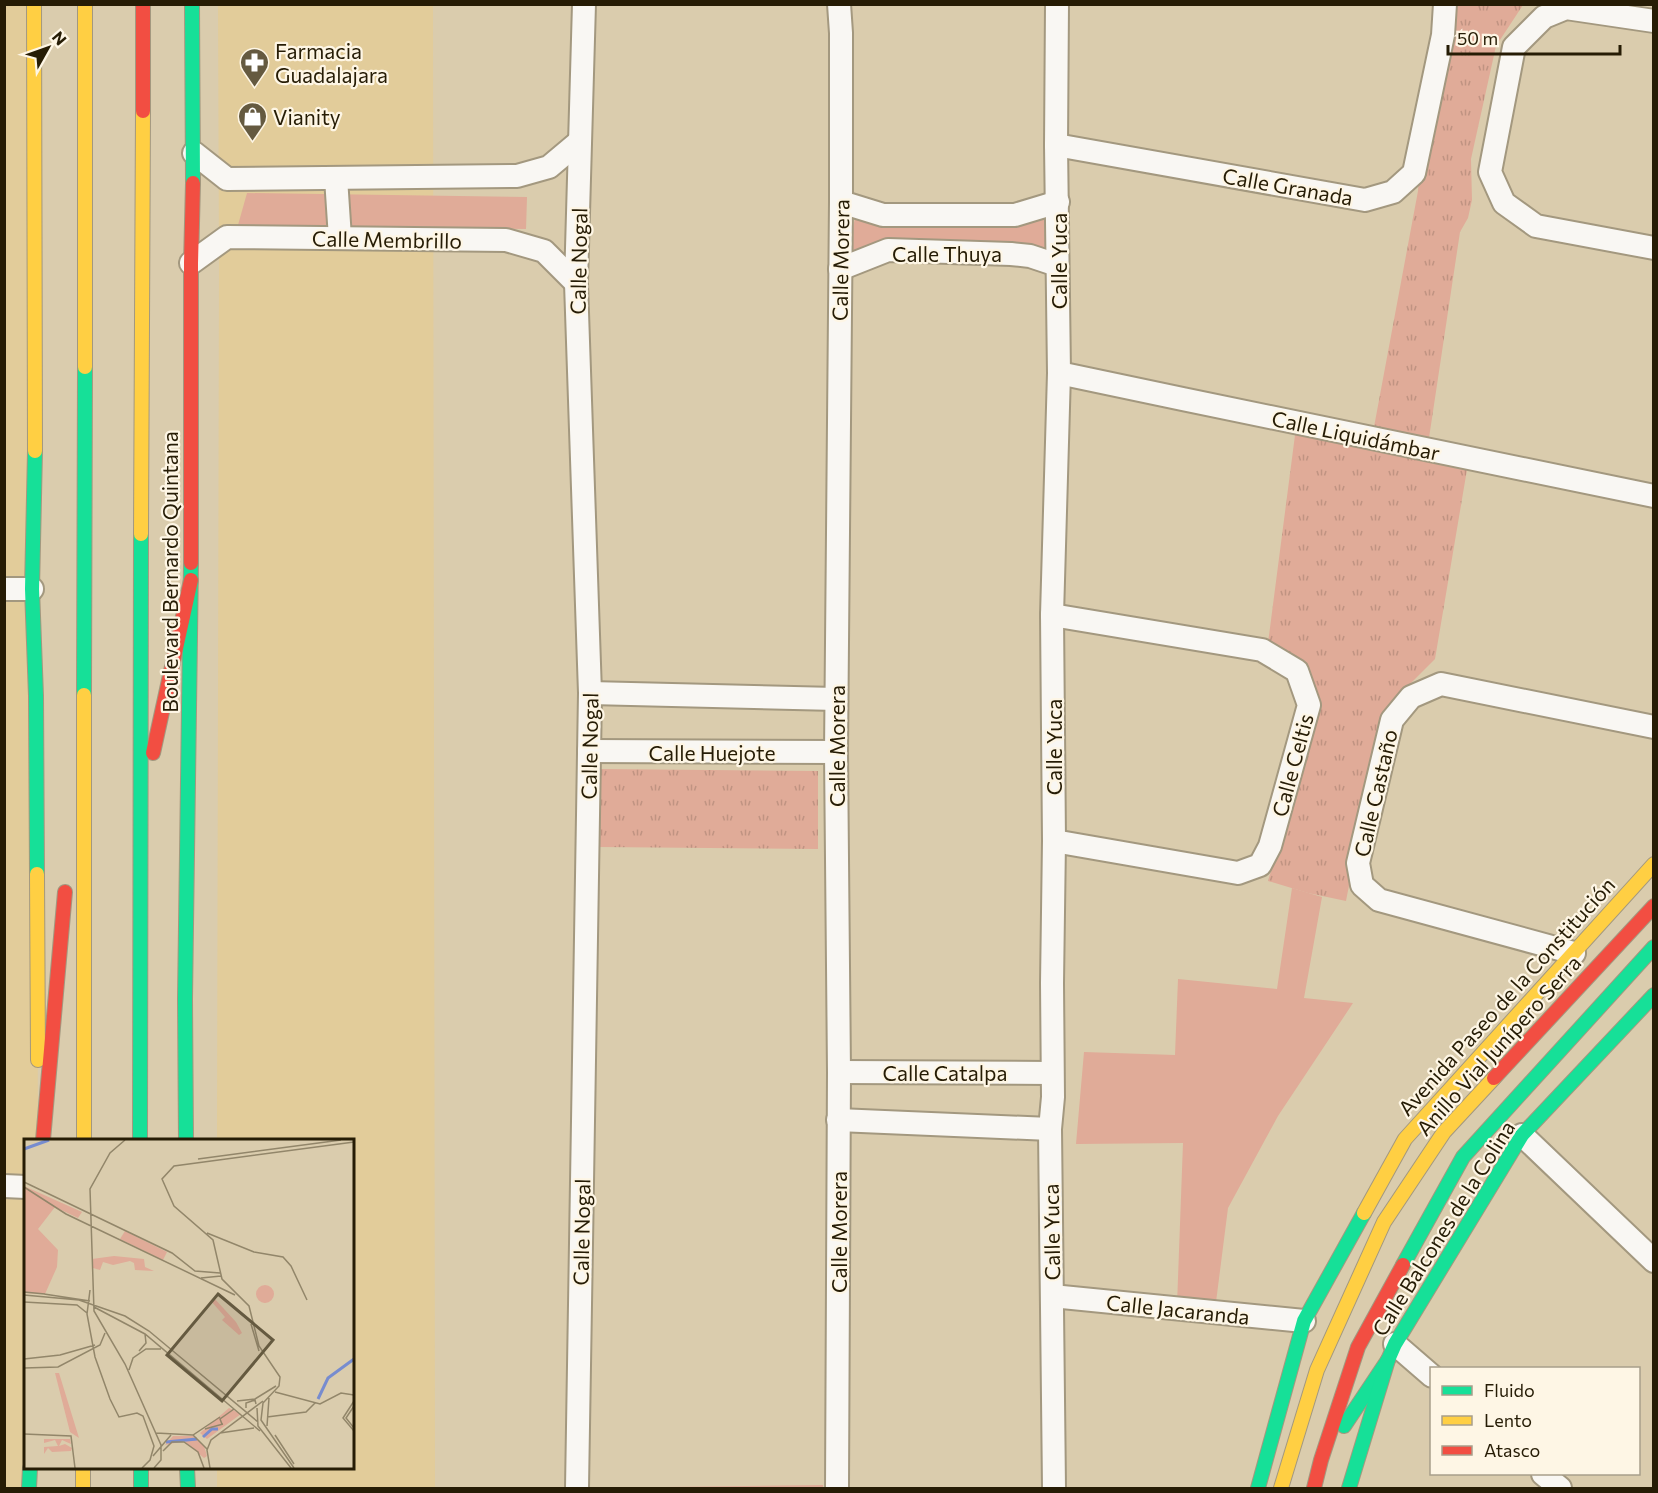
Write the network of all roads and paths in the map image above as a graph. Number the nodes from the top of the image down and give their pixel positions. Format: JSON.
{"nodes":[{"id":1,"x":34,"y":4,"type":"edge"},
{"id":2,"x":85,"y":4,"type":"edge"},
{"id":3,"x":143,"y":4,"type":"edge"},
{"id":4,"x":192,"y":4,"type":"edge"},
{"id":5,"x":584,"y":4,"type":"edge"},
{"id":6,"x":1057,"y":4,"type":"edge"},
{"id":7,"x":1445,"y":4,"type":"edge"},
{"id":8,"x":838,"y":5,"type":"edge"},
{"id":9,"x":1653,"y":21,"type":"edge"},
{"id":10,"x":580,"y":141,"type":"junction"},
{"id":11,"x":1056,"y":145,"type":"junction"},
{"id":12,"x":194,"y":153,"type":"junction"},
{"id":13,"x":336,"y":178,"type":"junction"},
{"id":14,"x":841,"y":202,"type":"junction"},
{"id":15,"x":1058,"y":202,"type":"junction"},
{"id":16,"x":340,"y":238,"type":"junction"},
{"id":17,"x":1653,"y":248,"type":"edge"},
{"id":18,"x":191,"y":263,"type":"junction"},
{"id":19,"x":1057,"y":265,"type":"junction"},
{"id":20,"x":840,"y":269,"type":"junction"},
{"id":21,"x":576,"y":283,"type":"junction"},
{"id":22,"x":1059,"y":373,"type":"junction"},
{"id":23,"x":1653,"y":495,"type":"edge"},
{"id":24,"x":191,"y":580,"type":"junction"},
{"id":25,"x":4,"y":589,"type":"edge"},
{"id":26,"x":32,"y":589,"type":"junction"},
{"id":27,"x":1052,"y":615,"type":"junction"},
{"id":28,"x":84,"y":678,"type":"junction"},
{"id":29,"x":590,"y":693,"type":"junction"},
{"id":30,"x":836,"y":699,"type":"junction"},
{"id":31,"x":1653,"y":727,"type":"edge"},
{"id":32,"x":589,"y":751,"type":"junction"},
{"id":33,"x":836,"y":752,"type":"junction"},
{"id":34,"x":140,"y":817,"type":"junction"},
{"id":35,"x":70,"y":832,"type":"dead end"},
{"id":36,"x":1054,"y":841,"type":"junction"},
{"id":37,"x":1653,"y":864,"type":"edge"},
{"id":38,"x":66,"y":879,"type":"dead end"},
{"id":39,"x":1653,"y":906,"type":"edge"},
{"id":40,"x":1653,"y":947,"type":"edge"},
{"id":41,"x":1574,"y":953,"type":"junction"},
{"id":42,"x":1650,"y":988,"type":"edge"},
{"id":43,"x":1626,"y":995,"type":"dead end"},
{"id":44,"x":1598,"y":1008,"type":"junction"},
{"id":45,"x":839,"y":1072,"type":"junction"},
{"id":46,"x":1052,"y":1072,"type":"junction"},
{"id":47,"x":838,"y":1120,"type":"junction"},
{"id":48,"x":1050,"y":1128,"type":"junction"},
{"id":49,"x":1522,"y":1135,"type":"junction"},
{"id":50,"x":40,"y":1139,"type":"edge"},
{"id":51,"x":40,"y":1139,"type":"edge"},
{"id":52,"x":84,"y":1139,"type":"edge"},
{"id":53,"x":140,"y":1139,"type":"edge"},
{"id":54,"x":186,"y":1139,"type":"edge"},
{"id":55,"x":4,"y":1186,"type":"edge"},
{"id":56,"x":24,"y":1187,"type":"edge"},
{"id":57,"x":1653,"y":1261,"type":"edge"},
{"id":58,"x":1052,"y":1296,"type":"junction"},
{"id":59,"x":1304,"y":1321,"type":"junction"},
{"id":60,"x":1392,"y":1352,"type":"junction"},
{"id":61,"x":1430,"y":1375,"type":"edge"},
{"id":62,"x":1321,"y":1460,"type":"junction"},
{"id":63,"x":30,"y":1469,"type":"edge"},
{"id":64,"x":84,"y":1469,"type":"edge"},
{"id":65,"x":141,"y":1469,"type":"edge"},
{"id":66,"x":188,"y":1469,"type":"edge"},
{"id":67,"x":1545,"y":1475,"type":"edge"},
{"id":68,"x":29,"y":1488,"type":"edge"},
{"id":69,"x":83,"y":1488,"type":"edge"},
{"id":70,"x":141,"y":1488,"type":"edge"},
{"id":71,"x":188,"y":1488,"type":"edge"},
{"id":72,"x":577,"y":1488,"type":"edge"},
{"id":73,"x":837,"y":1488,"type":"edge"},
{"id":74,"x":1054,"y":1488,"type":"edge"},
{"id":75,"x":1258,"y":1488,"type":"edge"},
{"id":76,"x":1281,"y":1488,"type":"edge"},
{"id":77,"x":1314,"y":1488,"type":"edge"},
{"id":78,"x":1329,"y":1488,"type":"edge"},
{"id":79,"x":1349,"y":1488,"type":"edge"},
{"id":80,"x":1560,"y":1488,"type":"edge"}],
"edges":[{"from":1,"to":26,"type":"main road"},
{"from":2,"to":28,"type":"main road"},
{"from":3,"to":34,"type":"main road","name":"Boulevard Bernardo Quintana"},
{"from":4,"to":12,"type":"main road","name":"Boulevard Bernardo Quintana"},
{"from":5,"to":10,"type":"street","name":"Calle Nogal"},
{"from":6,"to":11,"type":"street","name":"Calle Yuca"},
{"from":7,"to":11,"type":"street","name":"Calle Granada"},
{"from":8,"to":14,"type":"street","name":"Calle Morera"},
{"from":9,"to":17,"type":"street"},
{"from":10,"to":13,"type":"street"},
{"from":10,"to":21,"type":"street","name":"Calle Nogal"},
{"from":11,"to":15,"type":"street","name":"Calle Yuca"},
{"from":12,"to":13,"type":"street"},
{"from":12,"to":18,"type":"main road","name":"Boulevard Bernardo Quintana"},
{"from":13,"to":16,"type":"street"},
{"from":14,"to":15,"type":"street","name":"Calle Thuya"},
{"from":14,"to":20,"type":"street","name":"Calle Morera"},
{"from":15,"to":19,"type":"street","name":"Calle Yuca"},
{"from":16,"to":18,"type":"street","name":"Calle Membrillo"},
{"from":16,"to":21,"type":"street","name":"Calle Membrillo"},
{"from":18,"to":24,"type":"main road","name":"Boulevard Bernardo Quintana"},
{"from":19,"to":20,"type":"street","name":"Calle Thuya"},
{"from":19,"to":22,"type":"street","name":"Calle Yuca"},
{"from":20,"to":30,"type":"street","name":"Calle Morera"},
{"from":21,"to":29,"type":"street","name":"Calle Nogal"},
{"from":22,"to":23,"type":"street","name":"Calle Liquidámbar"},
{"from":22,"to":27,"type":"street","name":"Calle Yuca"},
{"from":24,"to":34,"type":"main road"},
{"from":24,"to":54,"type":"main road","name":"Boulevard Bernardo Quintana"},
{"from":25,"to":26,"type":"street"},
{"from":26,"to":50,"type":"main road"},
{"from":27,"to":36,"type":"street","name":"Calle Yuca"},
{"from":27,"to":36,"type":"street","name":"Calle Celtis"},
{"from":28,"to":35,"type":"main road"},
{"from":28,"to":52,"type":"main road"},
{"from":29,"to":30,"type":"street"},
{"from":29,"to":32,"type":"street","name":"Calle Nogal"},
{"from":30,"to":33,"type":"street","name":"Calle Morera"},
{"from":31,"to":41,"type":"street","name":"Calle Castaño"},
{"from":32,"to":33,"type":"street","name":"Calle Huejote"},
{"from":32,"to":72,"type":"street","name":"Calle Nogal"},
{"from":33,"to":45,"type":"street","name":"Calle Morera"},
{"from":34,"to":53,"type":"main road","name":"Boulevard Bernardo Quintana"},
{"from":36,"to":46,"type":"street","name":"Calle Yuca"},
{"from":37,"to":41,"type":"main road","name":"Avenida Paseo de la Constitución"},
{"from":38,"to":51,"type":"main road"},
{"from":39,"to":76,"type":"main road","name":"Anillo Vial Junípero Serra"},
{"from":40,"to":44,"type":"main road"},
{"from":41,"to":59,"type":"main road","name":"Avenida Paseo de la Constitución"},
{"from":42,"to":49,"type":"main road","name":"Calle Balcones de la Colina"},
{"from":43,"to":44,"type":"main road"},
{"from":44,"to":62,"type":"main road"},
{"from":45,"to":46,"type":"street","name":"Calle Catalpa"},
{"from":45,"to":47,"type":"street","name":"Calle Morera"},
{"from":46,"to":48,"type":"street","name":"Calle Yuca"},
{"from":47,"to":48,"type":"street"},
{"from":47,"to":73,"type":"street","name":"Calle Morera"},
{"from":48,"to":58,"type":"street","name":"Calle Yuca"},
{"from":49,"to":57,"type":"street"},
{"from":49,"to":60,"type":"main road","name":"Calle Balcones de la Colina"},
{"from":55,"to":56,"type":"street"},
{"from":58,"to":59,"type":"street","name":"Calle Jacaranda"},
{"from":58,"to":74,"type":"street","name":"Calle Yuca"},
{"from":59,"to":75,"type":"main road","name":"Avenida Paseo de la Constitución"},
{"from":60,"to":61,"type":"street"},
{"from":60,"to":62,"type":"main road"},
{"from":60,"to":79,"type":"main road","name":"Calle Balcones de la Colina"},
{"from":62,"to":77,"type":"main road"},
{"from":62,"to":78,"type":"main road"},
{"from":63,"to":68,"type":"main road"},
{"from":64,"to":69,"type":"main road"},
{"from":65,"to":70,"type":"main road"},
{"from":66,"to":71,"type":"main road"},
{"from":67,"to":80,"type":"street"}]}
